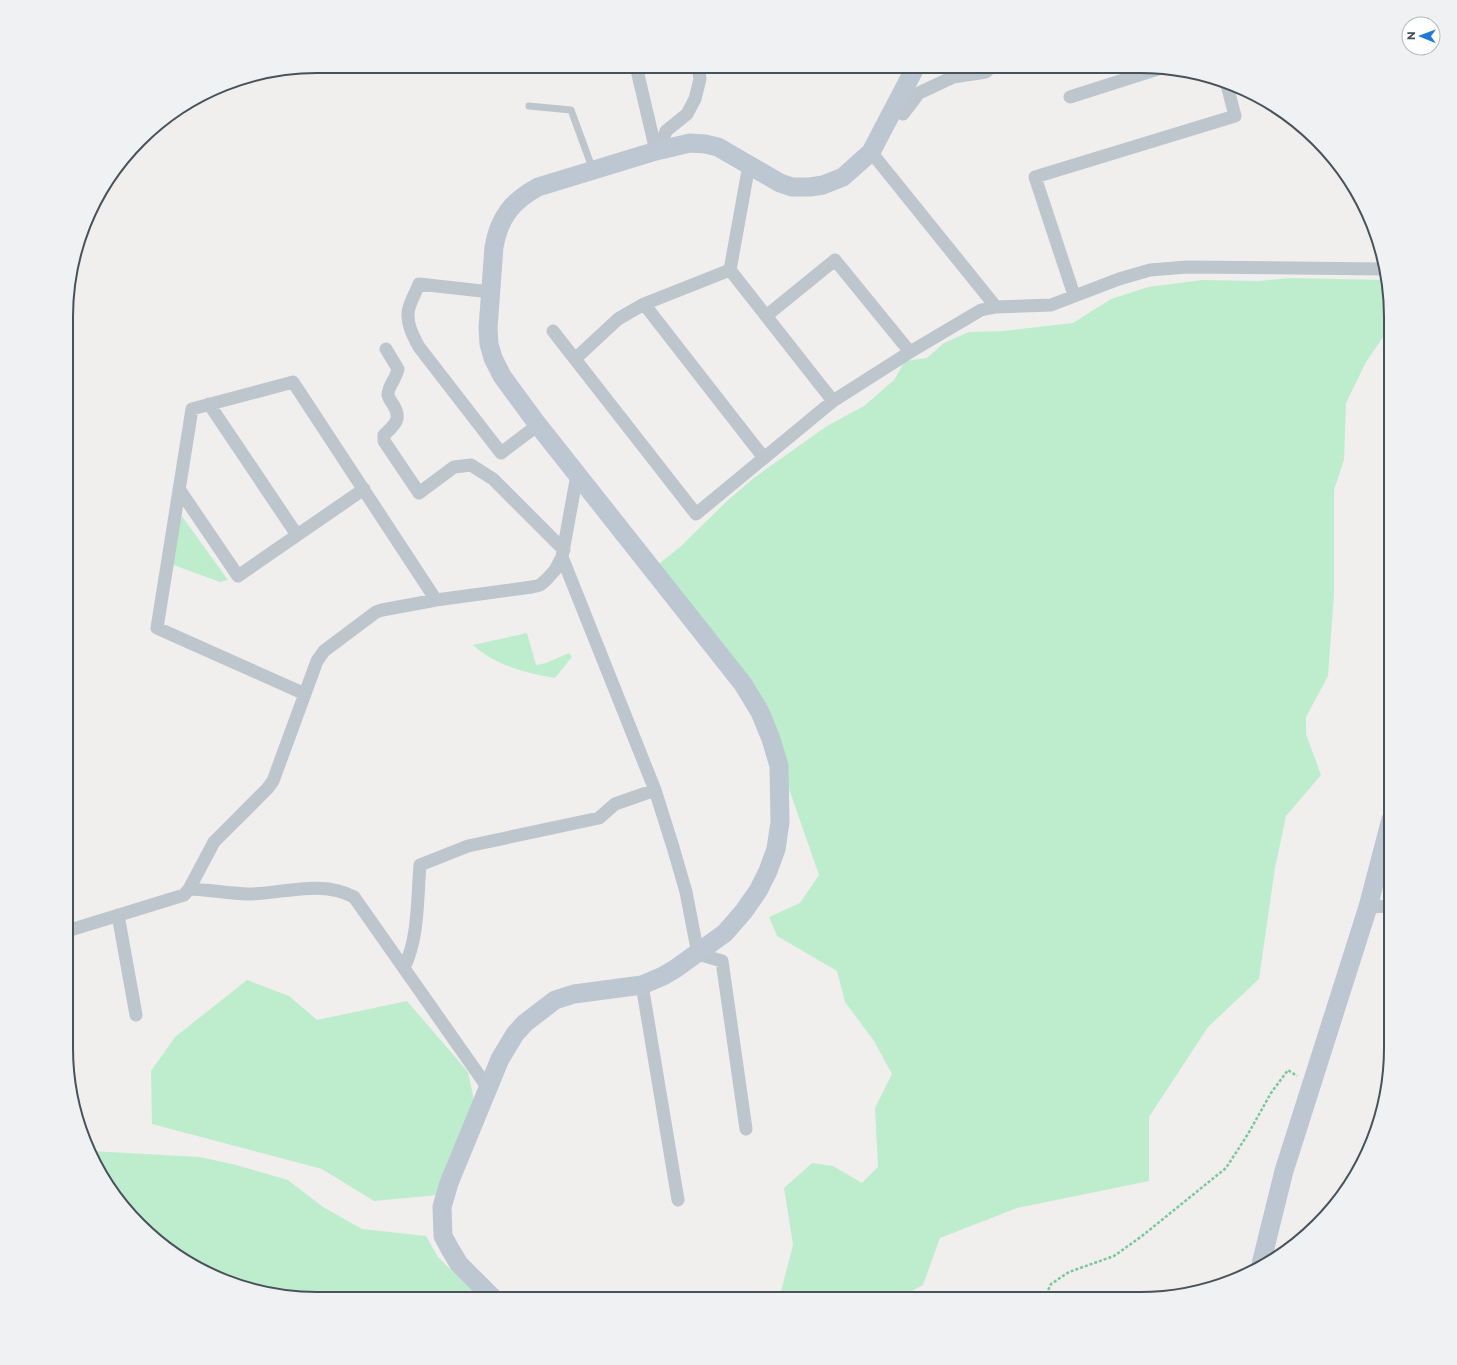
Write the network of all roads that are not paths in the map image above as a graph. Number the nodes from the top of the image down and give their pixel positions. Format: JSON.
{"nodes":[{"id":1,"x":638,"y":73,"type":"edge"},
{"id":2,"x":699,"y":73,"type":"edge"},
{"id":3,"x":912,"y":73,"type":"edge"},
{"id":4,"x":979,"y":73,"type":"edge"},
{"id":5,"x":1145,"y":73,"type":"edge"},
{"id":6,"x":1228,"y":90,"type":"edge"},
{"id":7,"x":1070,"y":97,"type":"dead end"},
{"id":8,"x":529,"y":106,"type":"dead end"},
{"id":9,"x":895,"y":108,"type":"junction"},
{"id":10,"x":657,"y":151,"type":"junction"},
{"id":11,"x":871,"y":152,"type":"junction"},
{"id":12,"x":749,"y":165,"type":"junction"},
{"id":13,"x":593,"y":170,"type":"junction"},
{"id":14,"x":1379,"y":269,"type":"edge"},
{"id":15,"x":730,"y":270,"type":"junction"},
{"id":16,"x":491,"y":292,"type":"junction"},
{"id":17,"x":1074,"y":295,"type":"junction"},
{"id":18,"x":644,"y":304,"type":"junction"},
{"id":19,"x":996,"y":307,"type":"junction"},
{"id":20,"x":766,"y":316,"type":"junction"},
{"id":21,"x":553,"y":331,"type":"dead end"},
{"id":22,"x":386,"y":349,"type":"dead end"},
{"id":23,"x":910,"y":352,"type":"junction"},
{"id":24,"x":575,"y":359,"type":"junction"},
{"id":25,"x":833,"y":401,"type":"junction"},
{"id":26,"x":208,"y":404,"type":"junction"},
{"id":27,"x":538,"y":425,"type":"junction"},
{"id":28,"x":764,"y":458,"type":"junction"},
{"id":29,"x":578,"y":476,"type":"junction"},
{"id":30,"x":364,"y":489,"type":"junction"},
{"id":31,"x":179,"y":490,"type":"junction"},
{"id":32,"x":297,"y":536,"type":"junction"},
{"id":33,"x":563,"y":554,"type":"junction"},
{"id":34,"x":436,"y":600,"type":"junction"},
{"id":35,"x":305,"y":694,"type":"junction"},
{"id":36,"x":655,"y":790,"type":"junction"},
{"id":37,"x":1384,"y":846,"type":"edge"},
{"id":38,"x":189,"y":889,"type":"junction"},
{"id":39,"x":1384,"y":907,"type":"edge"},
{"id":40,"x":1368,"y":908,"type":"junction"},
{"id":41,"x":118,"y":914,"type":"junction"},
{"id":42,"x":73,"y":929,"type":"edge"},
{"id":43,"x":698,"y":954,"type":"junction"},
{"id":44,"x":404,"y":968,"type":"junction"},
{"id":45,"x":642,"y":985,"type":"junction"},
{"id":46,"x":136,"y":1015,"type":"dead end"},
{"id":47,"x":488,"y":1088,"type":"junction"},
{"id":48,"x":746,"y":1129,"type":"dead end"},
{"id":49,"x":678,"y":1200,"type":"dead end"},
{"id":50,"x":1262,"y":1259,"type":"edge"},
{"id":51,"x":487,"y":1292,"type":"edge"}],
"edges":[{"from":1,"to":10,"type":"street"},
{"from":2,"to":10,"type":"street"},
{"from":3,"to":9,"type":"street"},
{"from":4,"to":9,"type":"street"},
{"from":5,"to":7,"type":"street"},
{"from":6,"to":17,"type":"street"},
{"from":8,"to":13,"type":"lane"},
{"from":9,"to":11,"type":"street"},
{"from":10,"to":12,"type":"street"},
{"from":10,"to":13,"type":"street"},
{"from":11,"to":12,"type":"street"},
{"from":11,"to":19,"type":"street"},
{"from":12,"to":15,"type":"street"},
{"from":13,"to":16,"type":"street"},
{"from":14,"to":17,"type":"street"},
{"from":15,"to":18,"type":"street"},
{"from":15,"to":20,"type":"street"},
{"from":16,"to":27,"type":"street"},
{"from":16,"to":27,"type":"street"},
{"from":17,"to":19,"type":"street"},
{"from":18,"to":24,"type":"street"},
{"from":18,"to":28,"type":"street"},
{"from":19,"to":23,"type":"street"},
{"from":20,"to":23,"type":"street"},
{"from":20,"to":25,"type":"street"},
{"from":21,"to":24,"type":"street"},
{"from":22,"to":33,"type":"street"},
{"from":23,"to":25,"type":"street"},
{"from":24,"to":28,"type":"street"},
{"from":25,"to":28,"type":"street"},
{"from":26,"to":30,"type":"street"},
{"from":26,"to":31,"type":"street"},
{"from":26,"to":32,"type":"street"},
{"from":27,"to":29,"type":"street"},
{"from":29,"to":33,"type":"street"},
{"from":29,"to":43,"type":"street"},
{"from":30,"to":32,"type":"street"},
{"from":30,"to":34,"type":"street"},
{"from":31,"to":32,"type":"street"},
{"from":31,"to":35,"type":"street"},
{"from":33,"to":34,"type":"street"},
{"from":33,"to":36,"type":"street"},
{"from":34,"to":35,"type":"street"},
{"from":35,"to":38,"type":"street"},
{"from":36,"to":43,"type":"street"},
{"from":36,"to":44,"type":"street"},
{"from":37,"to":40,"type":"street"},
{"from":38,"to":41,"type":"street"},
{"from":38,"to":44,"type":"street"},
{"from":39,"to":40,"type":"street"},
{"from":40,"to":50,"type":"street"},
{"from":41,"to":42,"type":"street"},
{"from":41,"to":46,"type":"street"},
{"from":43,"to":45,"type":"street"},
{"from":43,"to":48,"type":"street"},
{"from":44,"to":47,"type":"street"},
{"from":45,"to":47,"type":"street"},
{"from":45,"to":49,"type":"street"},
{"from":47,"to":51,"type":"street"}]}
